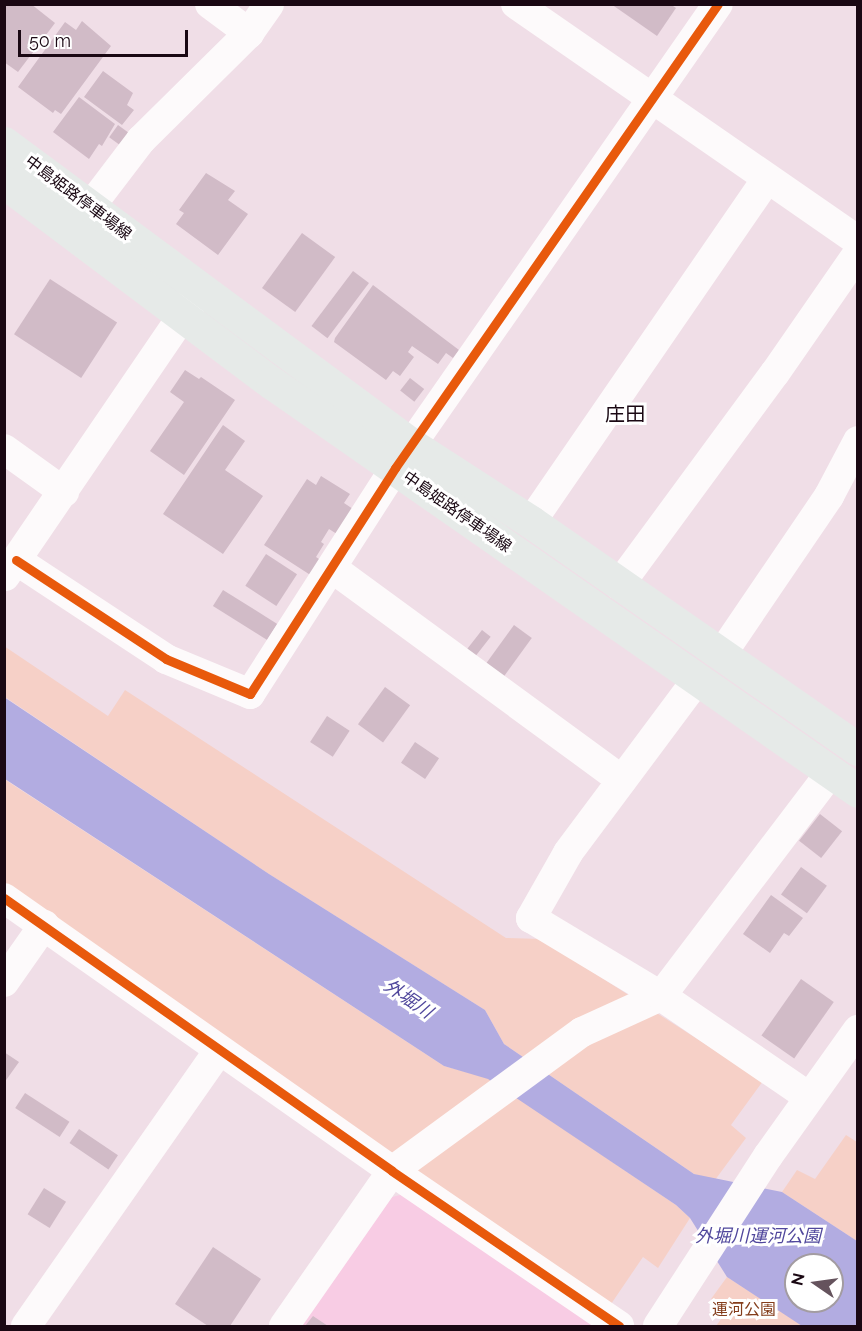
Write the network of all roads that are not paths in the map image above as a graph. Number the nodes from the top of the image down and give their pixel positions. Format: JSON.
{"nodes":[{"id":1,"x":210,"y":4,"type":"edge"},
{"id":2,"x":269,"y":4,"type":"edge"},
{"id":3,"x":516,"y":4,"type":"edge"},
{"id":4,"x":718,"y":4,"type":"edge"},
{"id":5,"x":249,"y":33,"type":"junction"},
{"id":6,"x":652,"y":101,"type":"junction"},
{"id":7,"x":4,"y":143,"type":"edge"},
{"id":8,"x":767,"y":179,"type":"junction"},
{"id":9,"x":4,"y":182,"type":"edge"},
{"id":10,"x":90,"y":207,"type":"junction"},
{"id":11,"x":858,"y":241,"type":"edge"},
{"id":12,"x":858,"y":253,"type":"edge"},
{"id":13,"x":192,"y":301,"type":"junction"},
{"id":14,"x":858,"y":441,"type":"edge"},
{"id":15,"x":4,"y":449,"type":"edge"},
{"id":16,"x":403,"y":457,"type":"junction"},
{"id":17,"x":64,"y":492,"type":"junction"},
{"id":18,"x":531,"y":522,"type":"junction"},
{"id":19,"x":332,"y":568,"type":"junction"},
{"id":20,"x":10,"y":569,"type":"edge"},
{"id":21,"x":619,"y":585,"type":"junction"},
{"id":22,"x":721,"y":655,"type":"junction"},
{"id":23,"x":696,"y":681,"type":"junction"},
{"id":24,"x":856,"y":744,"type":"edge"},
{"id":25,"x":830,"y":773,"type":"junction"},
{"id":26,"x":622,"y":780,"type":"junction"},
{"id":27,"x":858,"y":791,"type":"edge"},
{"id":28,"x":4,"y":898,"type":"edge"},
{"id":29,"x":44,"y":925,"type":"junction"},
{"id":30,"x":4,"y":982,"type":"edge"},
{"id":31,"x":661,"y":996,"type":"junction"},
{"id":32,"x":858,"y":1030,"type":"edge"},
{"id":33,"x":219,"y":1050,"type":"junction"},
{"id":34,"x":809,"y":1097,"type":"junction"},
{"id":35,"x":392,"y":1171,"type":"junction"},
{"id":36,"x":666,"y":1314,"type":"edge"},
{"id":37,"x":26,"y":1326,"type":"edge"},
{"id":38,"x":284,"y":1326,"type":"edge"},
{"id":39,"x":619,"y":1326,"type":"edge"}],
"edges":[{"from":1,"to":5,"type":"street"},
{"from":2,"to":5,"type":"street"},
{"from":3,"to":6,"type":"street"},
{"from":4,"to":6,"type":"street"},
{"from":5,"to":10,"type":"street"},
{"from":6,"to":8,"type":"street"},
{"from":6,"to":16,"type":"street"},
{"from":7,"to":10,"type":"main road","name":"中島姫路停車場線"},
{"from":8,"to":11,"type":"street"},
{"from":8,"to":18,"type":"street"},
{"from":9,"to":13,"type":"main road","name":"中島姫路停車場線"},
{"from":10,"to":13,"type":"main road","name":"中島姫路停車場線"},
{"from":12,"to":21,"type":"street"},
{"from":13,"to":16,"type":"main road","name":"中島姫路停車場線"},
{"from":13,"to":17,"type":"street"},
{"from":14,"to":22,"type":"street"},
{"from":15,"to":17,"type":"street"},
{"from":16,"to":18,"type":"main road","name":"中島姫路停車場線"},
{"from":16,"to":19,"type":"street"},
{"from":16,"to":23,"type":"main road","name":"中島姫路停車場線"},
{"from":17,"to":20,"type":"street"},
{"from":18,"to":21,"type":"main road","name":"中島姫路停車場線"},
{"from":19,"to":20,"type":"street"},
{"from":19,"to":26,"type":"street"},
{"from":21,"to":22,"type":"main road","name":"中島姫路停車場線"},
{"from":22,"to":24,"type":"main road","name":"中島姫路停車場線"},
{"from":23,"to":25,"type":"main road","name":"中島姫路停車場線"},
{"from":23,"to":26,"type":"street"},
{"from":25,"to":27,"type":"main road","name":"中島姫路停車場線"},
{"from":25,"to":31,"type":"street"},
{"from":26,"to":31,"type":"street"},
{"from":28,"to":29,"type":"street"},
{"from":29,"to":30,"type":"street"},
{"from":29,"to":33,"type":"street"},
{"from":31,"to":34,"type":"street"},
{"from":31,"to":35,"type":"street"},
{"from":32,"to":34,"type":"street"},
{"from":33,"to":35,"type":"street"},
{"from":33,"to":37,"type":"street"},
{"from":34,"to":36,"type":"street"},
{"from":35,"to":38,"type":"street"},
{"from":35,"to":39,"type":"street"}]}
